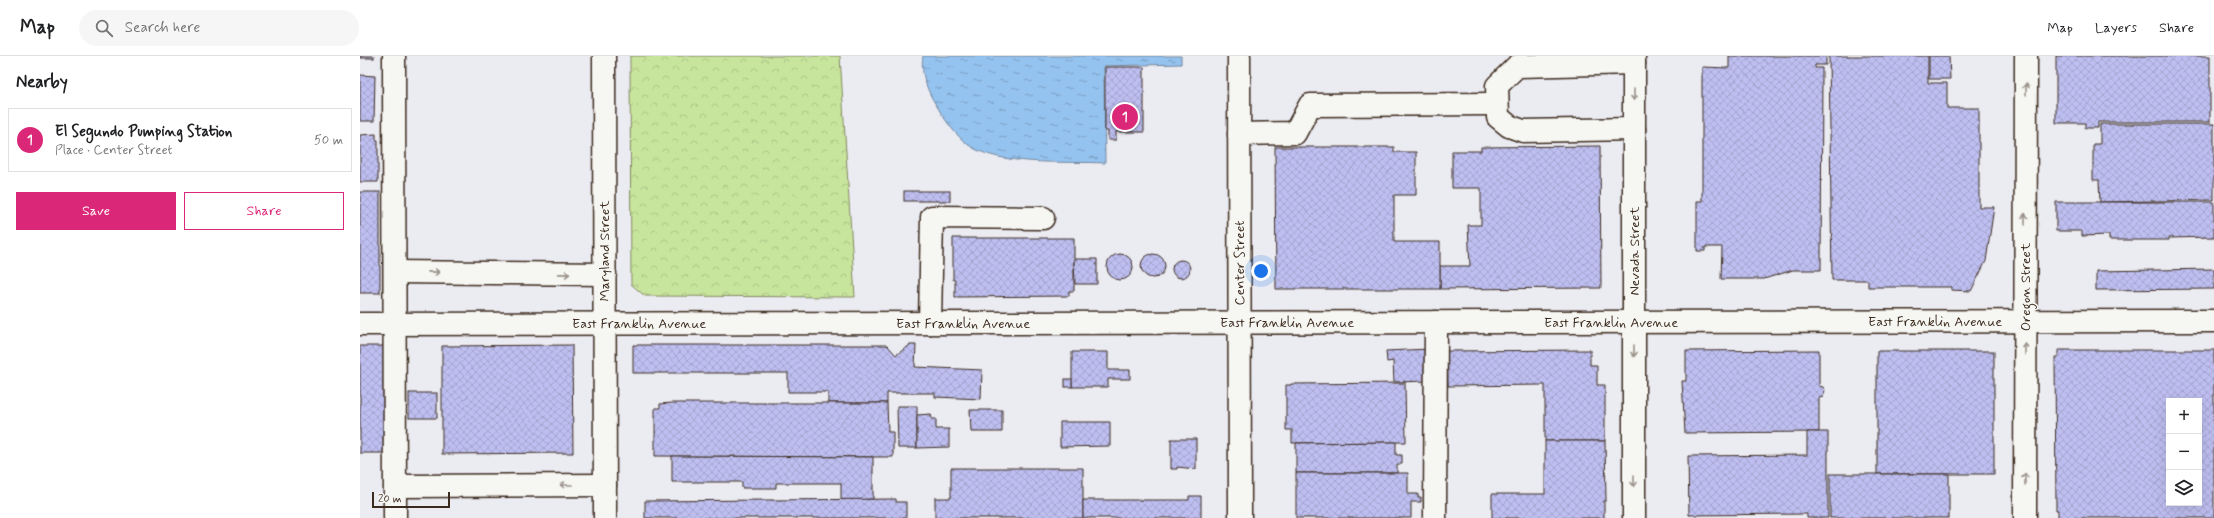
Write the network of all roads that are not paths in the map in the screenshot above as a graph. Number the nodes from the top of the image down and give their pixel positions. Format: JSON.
{"nodes":[{"id":1,"x":394,"y":56,"type":"edge"},
{"id":2,"x":604,"y":56,"type":"edge"},
{"id":3,"x":1239,"y":56,"type":"edge"},
{"id":4,"x":2026,"y":56,"type":"edge"},
{"id":5,"x":1634,"y":60,"type":"edge"},
{"id":6,"x":1497,"y":104,"type":"junction"},
{"id":7,"x":1634,"y":129,"type":"junction"},
{"id":8,"x":1239,"y":134,"type":"junction"},
{"id":9,"x":1044,"y":218,"type":"dead end"},
{"id":10,"x":395,"y":272,"type":"junction"},
{"id":11,"x":605,"y":274,"type":"junction"},
{"id":12,"x":2025,"y":321,"type":"junction"},
{"id":13,"x":2214,"y":321,"type":"edge"},
{"id":14,"x":1240,"y":322,"type":"junction"},
{"id":15,"x":1436,"y":322,"type":"junction"},
{"id":16,"x":1634,"y":322,"type":"junction"},
{"id":17,"x":605,"y":323,"type":"junction"},
{"id":18,"x":930,"y":323,"type":"junction"},
{"id":19,"x":360,"y":324,"type":"edge"},
{"id":20,"x":395,"y":324,"type":"junction"},
{"id":21,"x":605,"y":485,"type":"junction"},
{"id":22,"x":396,"y":486,"type":"junction"},
{"id":23,"x":396,"y":518,"type":"edge"},
{"id":24,"x":605,"y":518,"type":"edge"},
{"id":25,"x":1240,"y":518,"type":"edge"},
{"id":26,"x":1435,"y":518,"type":"edge"},
{"id":27,"x":1634,"y":518,"type":"edge"},
{"id":28,"x":2025,"y":518,"type":"edge"}],
"edges":[{"from":1,"to":10,"type":"street"},
{"from":2,"to":11,"type":"street","name":"Maryland Street"},
{"from":3,"to":8,"type":"street","name":"Center Street"},
{"from":12,"to":4,"type":"street","name":"Oregon Street","one_way":true},
{"from":5,"to":6,"type":"street"},
{"from":5,"to":7,"type":"street","name":"Nevada Street","one_way":true},
{"from":6,"to":7,"type":"street"},
{"from":6,"to":8,"type":"street"},
{"from":7,"to":16,"type":"street","name":"Nevada Street"},
{"from":8,"to":14,"type":"street","name":"Center Street"},
{"from":9,"to":18,"type":"street"},
{"from":10,"to":11,"type":"street","one_way":true},
{"from":10,"to":20,"type":"street"},
{"from":11,"to":17,"type":"street","name":"Maryland Street"},
{"from":12,"to":13,"type":"street","name":"East Franklin Avenue"},
{"from":12,"to":16,"type":"street","name":"East Franklin Avenue"},
{"from":28,"to":12,"type":"street","name":"Oregon Street","one_way":true},
{"from":14,"to":15,"type":"street","name":"East Franklin Avenue"},
{"from":14,"to":18,"type":"street","name":"East Franklin Avenue"},
{"from":14,"to":25,"type":"street","name":"Center Street"},
{"from":15,"to":16,"type":"street","name":"East Franklin Avenue"},
{"from":15,"to":26,"type":"street"},
{"from":16,"to":27,"type":"street","name":"Nevada Street","one_way":true},
{"from":17,"to":18,"type":"street","name":"East Franklin Avenue"},
{"from":17,"to":20,"type":"street","name":"East Franklin Avenue"},
{"from":17,"to":21,"type":"street","name":"Maryland Street"},
{"from":19,"to":20,"type":"street","name":"East Franklin Avenue"},
{"from":20,"to":22,"type":"street"},
{"from":21,"to":22,"type":"street","one_way":true},
{"from":21,"to":24,"type":"street","name":"Maryland Street"},
{"from":22,"to":23,"type":"street"}]}
